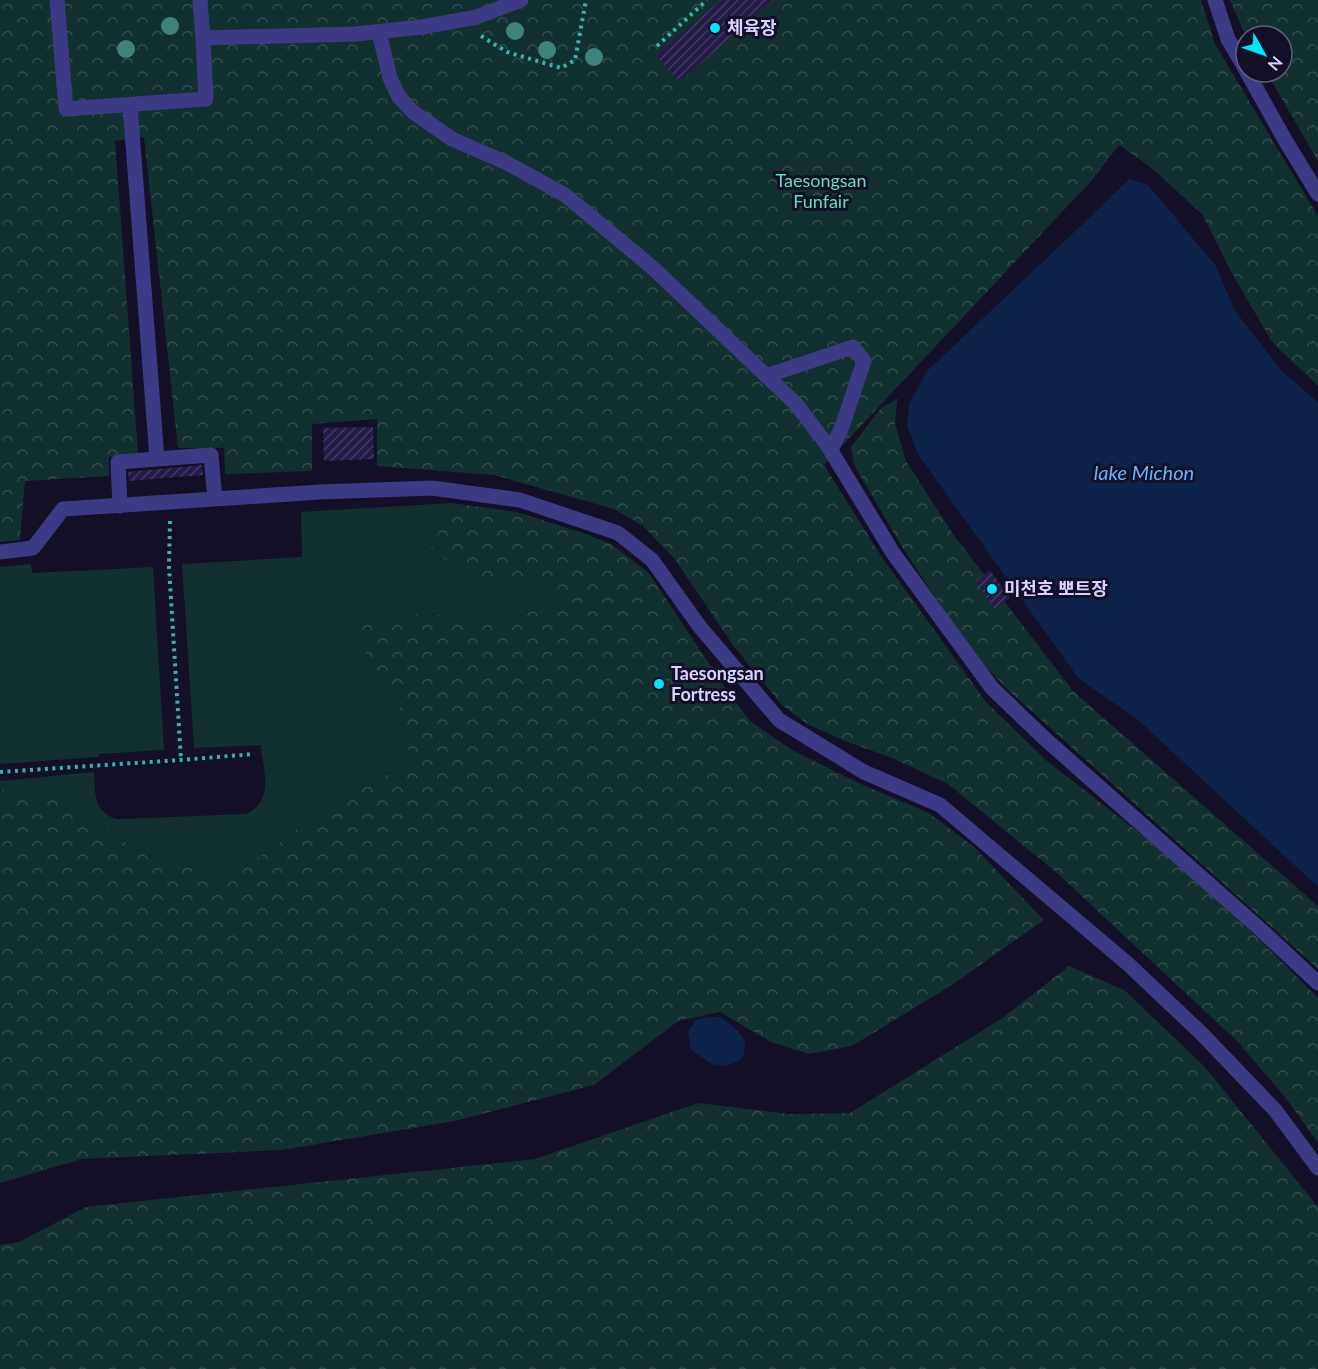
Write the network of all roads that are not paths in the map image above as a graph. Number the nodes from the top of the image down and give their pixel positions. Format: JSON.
{"nodes":[{"id":1,"x":57,"y":0,"type":"edge"},
{"id":2,"x":200,"y":0,"type":"edge"},
{"id":3,"x":521,"y":0,"type":"edge"},
{"id":4,"x":1215,"y":0,"type":"edge"},
{"id":5,"x":379,"y":32,"type":"junction"},
{"id":6,"x":202,"y":38,"type":"junction"},
{"id":7,"x":1234,"y":50,"type":"edge"},
{"id":8,"x":1253,"y":84,"type":"edge"},
{"id":9,"x":130,"y":105,"type":"junction"},
{"id":10,"x":1318,"y":194,"type":"edge"},
{"id":11,"x":766,"y":376,"type":"junction"},
{"id":12,"x":831,"y":450,"type":"junction"},
{"id":13,"x":157,"y":459,"type":"junction"},
{"id":14,"x":215,"y":499,"type":"junction"},
{"id":15,"x":120,"y":506,"type":"junction"},
{"id":16,"x":0,"y":552,"type":"edge"},
{"id":17,"x":1318,"y":983,"type":"edge"},
{"id":18,"x":1318,"y":1168,"type":"edge"}],
"edges":[{"from":1,"to":9,"type":"lane"},
{"from":2,"to":6,"type":"lane"},
{"from":3,"to":5,"type":"lane"},
{"from":4,"to":7,"type":"lane"},
{"from":5,"to":6,"type":"lane"},
{"from":5,"to":11,"type":"lane"},
{"from":6,"to":9,"type":"lane"},
{"from":8,"to":10,"type":"lane"},
{"from":9,"to":13,"type":"lane"},
{"from":11,"to":12,"type":"lane"},
{"from":11,"to":12,"type":"lane"},
{"from":12,"to":17,"type":"lane"},
{"from":13,"to":14,"type":"lane"},
{"from":13,"to":15,"type":"lane"},
{"from":14,"to":15,"type":"lane"},
{"from":14,"to":18,"type":"lane"},
{"from":15,"to":16,"type":"lane"}]}
